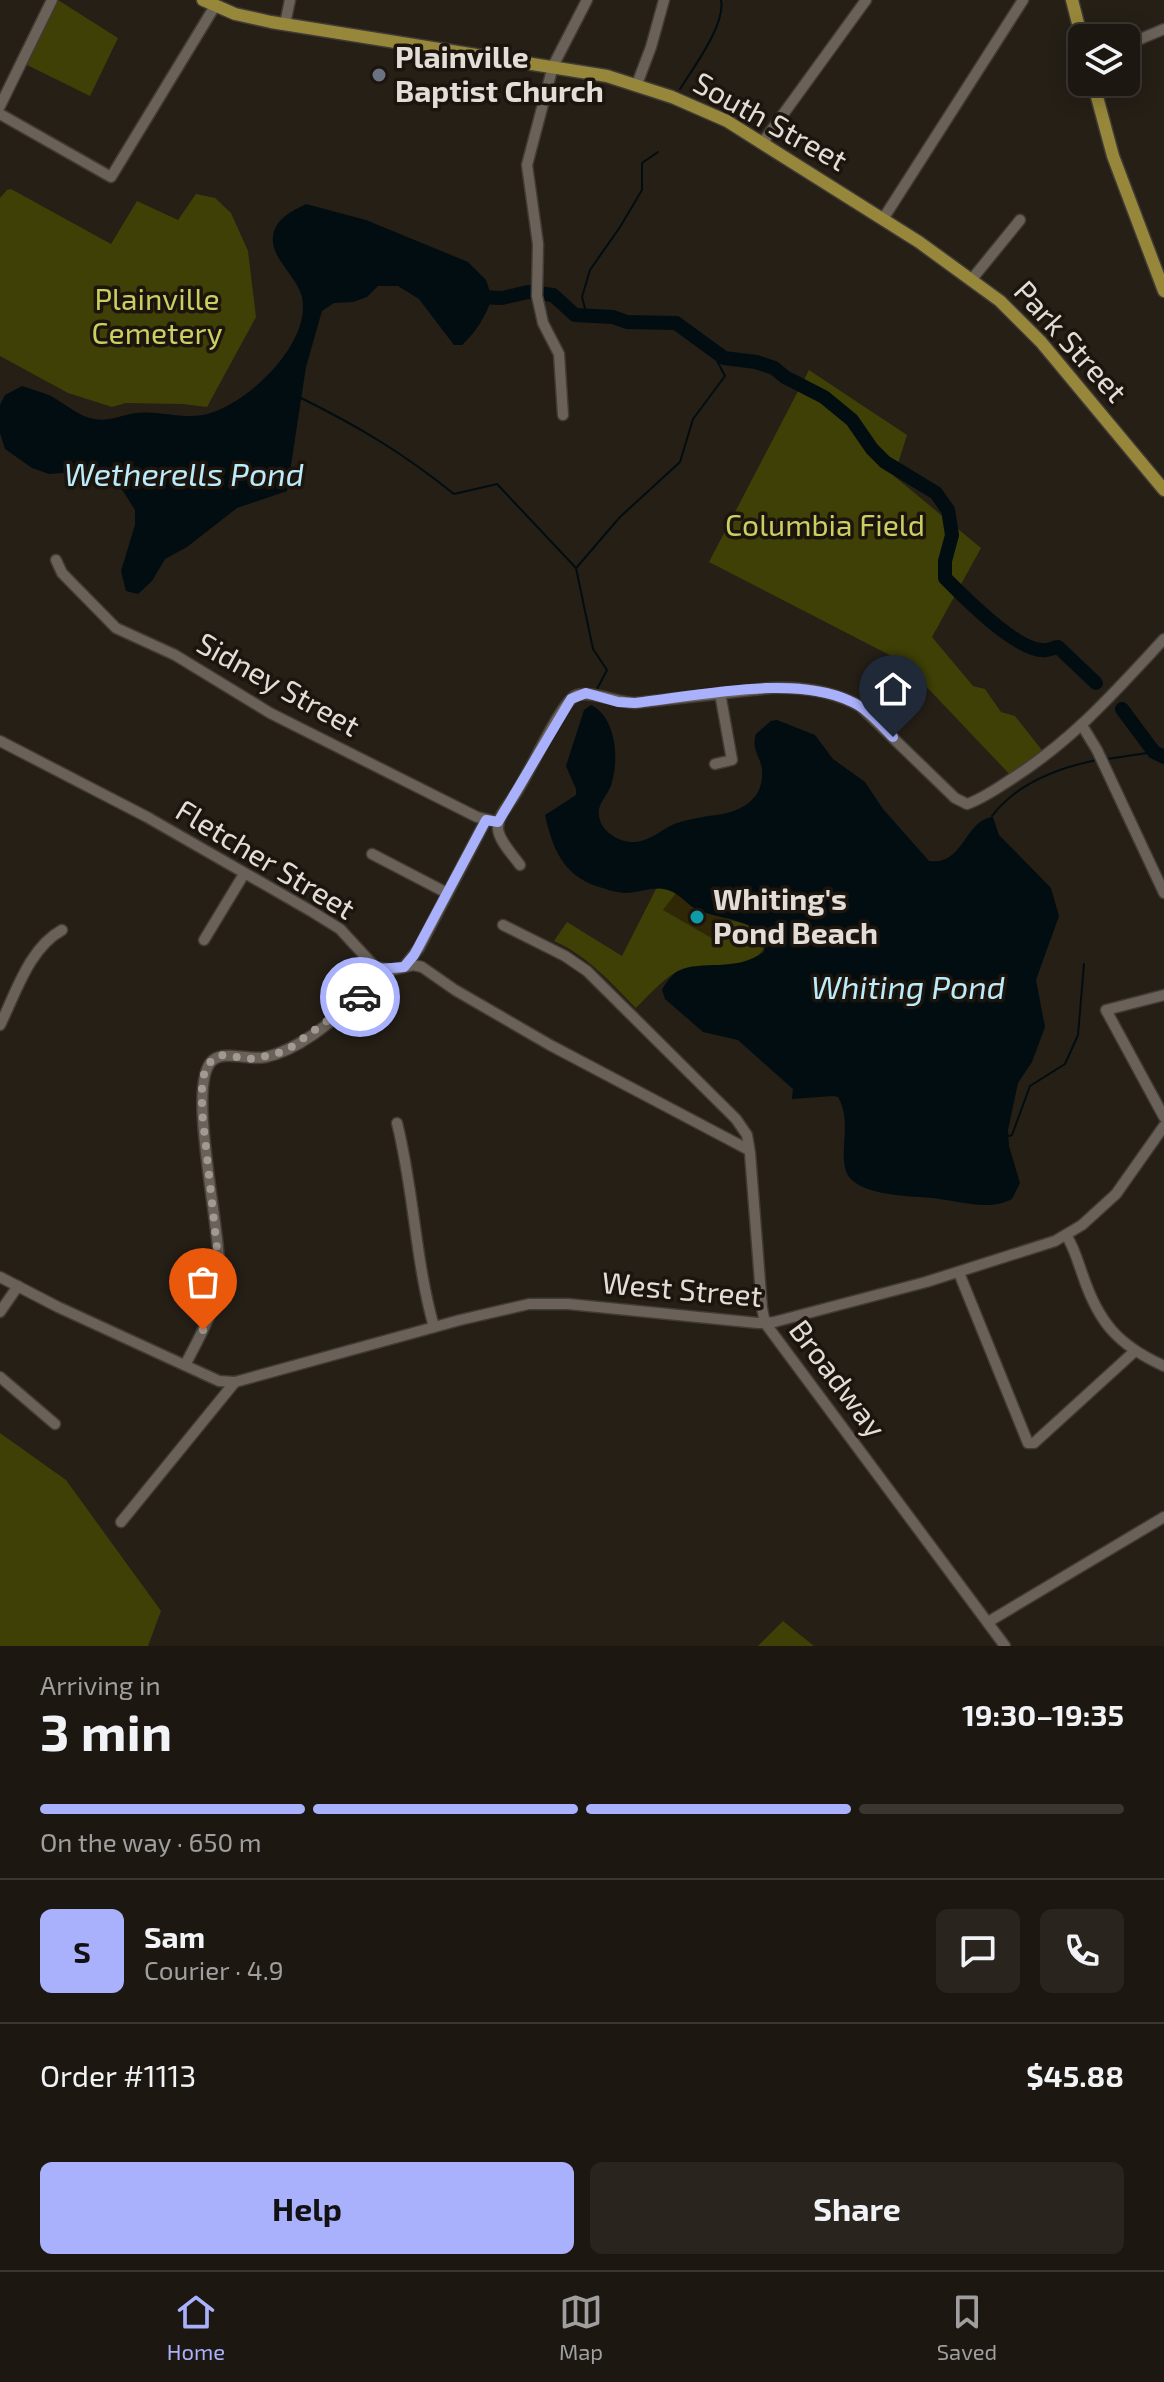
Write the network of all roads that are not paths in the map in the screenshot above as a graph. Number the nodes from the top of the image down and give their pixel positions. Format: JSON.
{"nodes":[{"id":1,"x":52,"y":0,"type":"edge"},
{"id":2,"x":290,"y":0,"type":"edge"},
{"id":3,"x":587,"y":0,"type":"edge"},
{"id":4,"x":664,"y":0,"type":"edge"},
{"id":5,"x":866,"y":0,"type":"edge"},
{"id":6,"x":1023,"y":0,"type":"edge"},
{"id":7,"x":1072,"y":0,"type":"edge"},
{"id":8,"x":209,"y":3,"type":"edge"},
{"id":9,"x":285,"y":24,"type":"junction"},
{"id":10,"x":1078,"y":24,"type":"edge"},
{"id":11,"x":1164,"y":29,"type":"edge"},
{"id":12,"x":1140,"y":39,"type":"edge"},
{"id":13,"x":553,"y":66,"type":"junction"},
{"id":14,"x":637,"y":84,"type":"junction"},
{"id":15,"x":1097,"y":96,"type":"edge"},
{"id":16,"x":0,"y":106,"type":"edge"},
{"id":17,"x":0,"y":114,"type":"edge"},
{"id":18,"x":763,"y":142,"type":"junction"},
{"id":19,"x":883,"y":219,"type":"junction"},
{"id":20,"x":1020,"y":220,"type":"dead end"},
{"id":21,"x":972,"y":279,"type":"junction"},
{"id":22,"x":1164,"y":291,"type":"edge"},
{"id":23,"x":563,"y":415,"type":"dead end"},
{"id":24,"x":1164,"y":490,"type":"edge"},
{"id":25,"x":56,"y":560,"type":"dead end"},
{"id":26,"x":1164,"y":639,"type":"edge"},
{"id":27,"x":720,"y":693,"type":"junction"},
{"id":28,"x":1083,"y":727,"type":"junction"},
{"id":29,"x":0,"y":741,"type":"edge"},
{"id":30,"x":715,"y":764,"type":"dead end"},
{"id":31,"x":486,"y":820,"type":"junction"},
{"id":32,"x":498,"y":822,"type":"junction"},
{"id":33,"x":372,"y":854,"type":"dead end"},
{"id":34,"x":520,"y":865,"type":"dead end"},
{"id":35,"x":244,"y":874,"type":"junction"},
{"id":36,"x":447,"y":893,"type":"junction"},
{"id":37,"x":1164,"y":893,"type":"edge"},
{"id":38,"x":503,"y":925,"type":"dead end"},
{"id":39,"x":62,"y":930,"type":"dead end"},
{"id":40,"x":204,"y":940,"type":"dead end"},
{"id":41,"x":404,"y":967,"type":"junction"},
{"id":42,"x":379,"y":969,"type":"junction"},
{"id":43,"x":1164,"y":995,"type":"edge"},
{"id":44,"x":0,"y":1025,"type":"edge"},
{"id":45,"x":1164,"y":1117,"type":"edge"},
{"id":46,"x":397,"y":1123,"type":"dead end"},
{"id":47,"x":1164,"y":1126,"type":"edge"},
{"id":48,"x":749,"y":1150,"type":"junction"},
{"id":49,"x":1066,"y":1235,"type":"junction"},
{"id":50,"x":959,"y":1273,"type":"junction"},
{"id":51,"x":0,"y":1277,"type":"edge"},
{"id":52,"x":18,"y":1286,"type":"junction"},
{"id":53,"x":0,"y":1312,"type":"edge"},
{"id":54,"x":765,"y":1323,"type":"junction"},
{"id":55,"x":434,"y":1327,"type":"junction"},
{"id":56,"x":1135,"y":1351,"type":"junction"},
{"id":57,"x":185,"y":1365,"type":"junction"},
{"id":58,"x":1164,"y":1366,"type":"edge"},
{"id":59,"x":0,"y":1377,"type":"edge"},
{"id":60,"x":235,"y":1382,"type":"junction"},
{"id":61,"x":55,"y":1424,"type":"dead end"},
{"id":62,"x":1164,"y":1517,"type":"edge"},
{"id":63,"x":121,"y":1522,"type":"dead end"},
{"id":64,"x":988,"y":1622,"type":"junction"},
{"id":65,"x":1005,"y":1646,"type":"edge"}],
"edges":[{"from":1,"to":16,"type":"street"},
{"from":2,"to":9,"type":"street"},
{"from":3,"to":13,"type":"street"},
{"from":4,"to":14,"type":"street"},
{"from":5,"to":18,"type":"street"},
{"from":6,"to":19,"type":"street"},
{"from":7,"to":10,"type":"main road"},
{"from":8,"to":9,"type":"main road","name":"South Street"},
{"from":8,"to":17,"type":"street"},
{"from":9,"to":13,"type":"main road","name":"South Street"},
{"from":11,"to":12,"type":"street"},
{"from":13,"to":14,"type":"main road","name":"South Street"},
{"from":13,"to":23,"type":"street"},
{"from":14,"to":18,"type":"main road","name":"South Street"},
{"from":15,"to":22,"type":"main road"},
{"from":18,"to":19,"type":"main road","name":"South Street"},
{"from":19,"to":21,"type":"main road","name":"Park Street"},
{"from":20,"to":21,"type":"street"},
{"from":21,"to":24,"type":"main road","name":"Park Street"},
{"from":25,"to":31,"type":"street","name":"Sidney Street"},
{"from":26,"to":28,"type":"street"},
{"from":27,"to":28,"type":"street"},
{"from":27,"to":30,"type":"street"},
{"from":27,"to":32,"type":"street"},
{"from":28,"to":37,"type":"street"},
{"from":29,"to":35,"type":"street","name":"Fletcher Street"},
{"from":31,"to":32,"type":"street","name":"Sidney Street"},
{"from":31,"to":36,"type":"street"},
{"from":32,"to":34,"type":"street"},
{"from":33,"to":36,"type":"street"},
{"from":35,"to":40,"type":"street"},
{"from":35,"to":42,"type":"street","name":"Fletcher Street"},
{"from":36,"to":41,"type":"street"},
{"from":38,"to":48,"type":"street","name":"Broadway"},
{"from":39,"to":44,"type":"street"},
{"from":41,"to":42,"type":"street"},
{"from":41,"to":48,"type":"street"},
{"from":42,"to":57,"type":"street"},
{"from":43,"to":45,"type":"street"},
{"from":46,"to":55,"type":"street"},
{"from":47,"to":49,"type":"street","name":"West Street"},
{"from":48,"to":54,"type":"street","name":"Broadway"},
{"from":49,"to":50,"type":"street","name":"West Street"},
{"from":49,"to":56,"type":"street"},
{"from":50,"to":54,"type":"street","name":"West Street"},
{"from":50,"to":56,"type":"street"},
{"from":51,"to":52,"type":"street"},
{"from":52,"to":53,"type":"street"},
{"from":52,"to":57,"type":"street"},
{"from":54,"to":55,"type":"street","name":"West Street"},
{"from":54,"to":64,"type":"street","name":"Broadway"},
{"from":55,"to":60,"type":"street","name":"West Street"},
{"from":56,"to":58,"type":"street"},
{"from":57,"to":60,"type":"street"},
{"from":59,"to":61,"type":"street"},
{"from":60,"to":63,"type":"street"},
{"from":62,"to":64,"type":"street"},
{"from":64,"to":65,"type":"street","name":"Broadway"}]}
